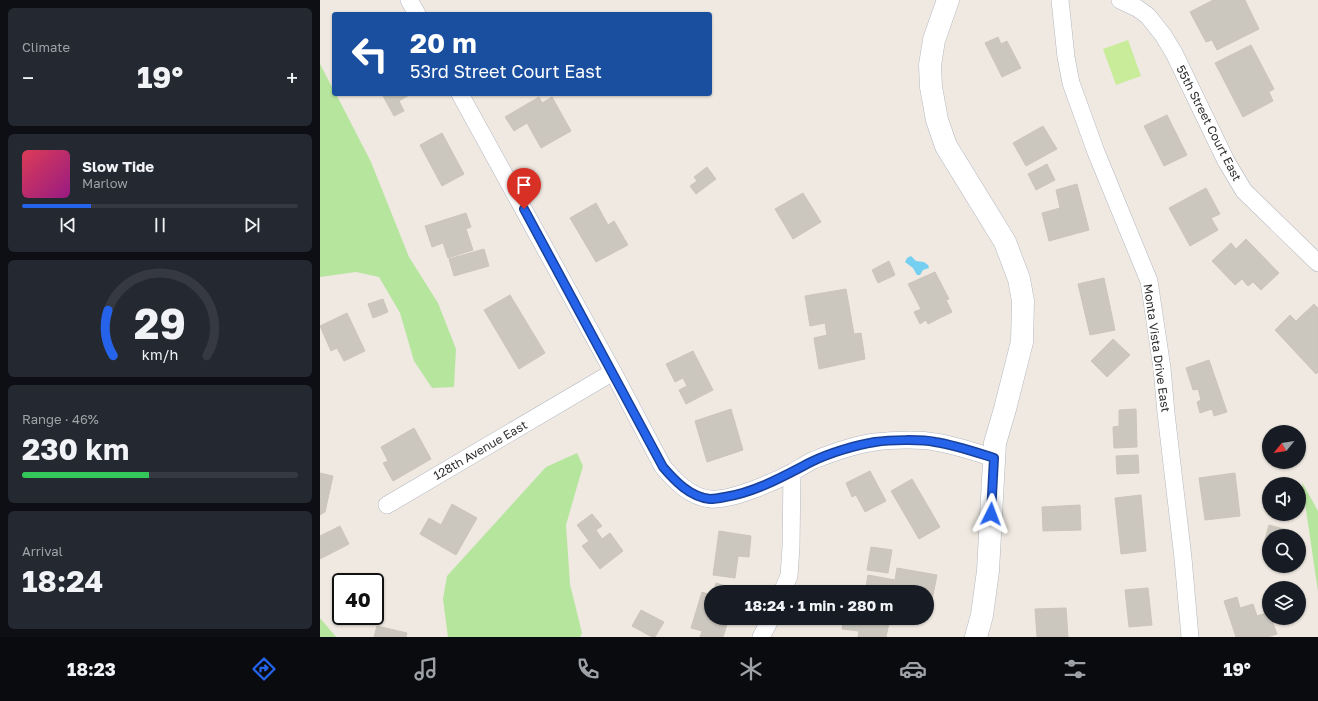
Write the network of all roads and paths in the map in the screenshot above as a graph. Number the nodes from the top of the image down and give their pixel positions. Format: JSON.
{"nodes":[{"id":1,"x":409,"y":0,"type":"edge"},
{"id":2,"x":948,"y":0,"type":"edge"},
{"id":3,"x":1060,"y":0,"type":"edge"},
{"id":4,"x":1120,"y":0,"type":"edge"},
{"id":5,"x":416,"y":12,"type":"edge"},
{"id":6,"x":461,"y":96,"type":"edge"},
{"id":7,"x":1318,"y":263,"type":"edge"},
{"id":8,"x":613,"y":372,"type":"junction"},
{"id":9,"x":994,"y":458,"type":"junction"},
{"id":10,"x":792,"y":473,"type":"junction"},
{"id":11,"x":387,"y":505,"type":"dead end"},
{"id":12,"x":785,"y":585,"type":"edge"},
{"id":13,"x":768,"y":625,"type":"edge"},
{"id":14,"x":762,"y":637,"type":"edge"},
{"id":15,"x":976,"y":637,"type":"edge"},
{"id":16,"x":1190,"y":637,"type":"edge"}],
"edges":[{"from":1,"to":5,"type":"street"},
{"from":2,"to":9,"type":"street"},
{"from":3,"to":16,"type":"street","name":"Monta Vista Drive East"},
{"from":4,"to":7,"type":"street","name":"55th Street Court East"},
{"from":6,"to":8,"type":"street"},
{"from":8,"to":10,"type":"street"},
{"from":8,"to":11,"type":"street","name":"128th Avenue East"},
{"from":9,"to":10,"type":"street"},
{"from":9,"to":15,"type":"street"},
{"from":10,"to":12,"type":"street"},
{"from":13,"to":14,"type":"street"}]}
